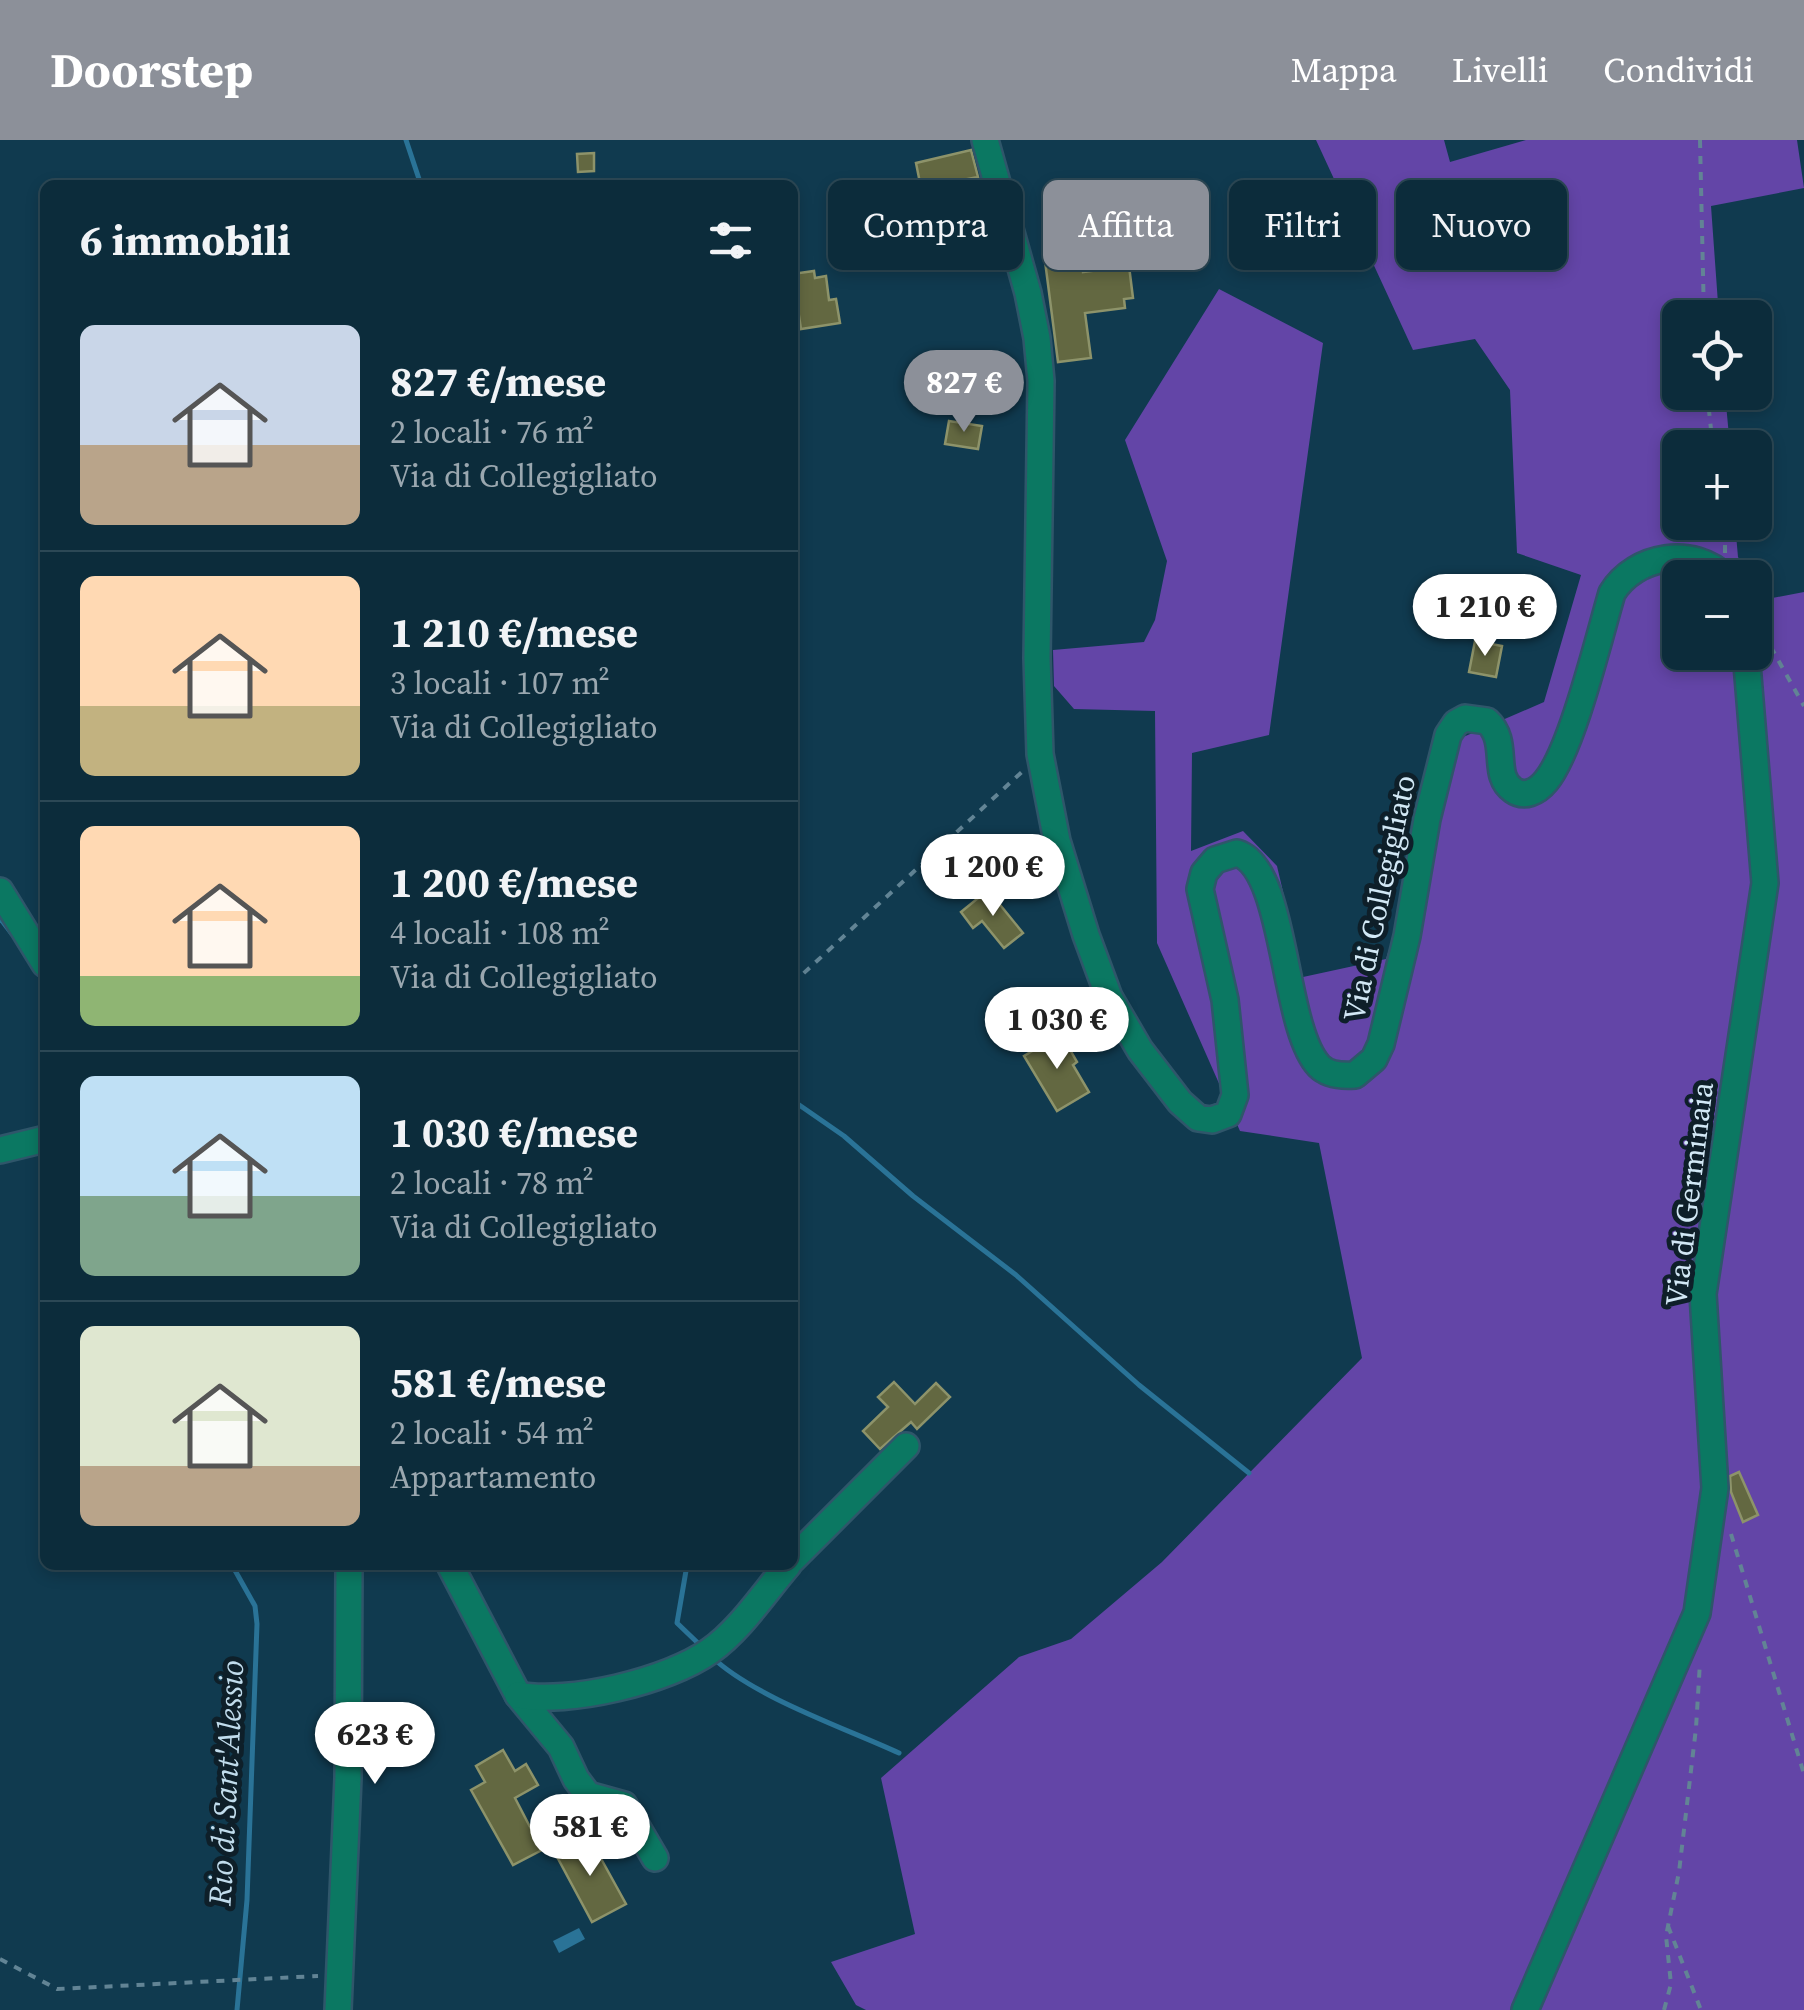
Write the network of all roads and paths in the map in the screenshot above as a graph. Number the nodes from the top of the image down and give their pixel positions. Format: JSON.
{"nodes":[{"id":1,"x":985,"y":140,"type":"edge"},
{"id":2,"x":1700,"y":140,"type":"edge"},
{"id":3,"x":1704,"y":300,"type":"edge"},
{"id":4,"x":1670,"y":560,"type":"edge"},
{"id":5,"x":1772,"y":649,"type":"edge"},
{"id":6,"x":1747,"y":670,"type":"edge"},
{"id":7,"x":1804,"y":706,"type":"edge"},
{"id":8,"x":1040,"y":754,"type":"junction"},
{"id":9,"x":0,"y":891,"type":"edge"},
{"id":10,"x":40,"y":956,"type":"edge"},
{"id":11,"x":798,"y":978,"type":"edge"},
{"id":12,"x":40,"y":1141,"type":"edge"},
{"id":13,"x":0,"y":1150,"type":"edge"},
{"id":14,"x":906,"y":1446,"type":"dead end"},
{"id":15,"x":1730,"y":1532,"type":"dead end"},
{"id":16,"x":798,"y":1554,"type":"edge"},
{"id":17,"x":349,"y":1570,"type":"edge"},
{"id":18,"x":453,"y":1570,"type":"edge"},
{"id":19,"x":783,"y":1570,"type":"edge"},
{"id":20,"x":1699,"y":1650,"type":"dead end"},
{"id":21,"x":518,"y":1695,"type":"junction"},
{"id":22,"x":1804,"y":1774,"type":"edge"},
{"id":23,"x":655,"y":1858,"type":"dead end"},
{"id":24,"x":1668,"y":1926,"type":"junction"},
{"id":25,"x":0,"y":1959,"type":"edge"},
{"id":26,"x":338,"y":1975,"type":"junction"},
{"id":27,"x":338,"y":2010,"type":"edge"},
{"id":28,"x":1525,"y":2010,"type":"edge"},
{"id":29,"x":1664,"y":2010,"type":"edge"},
{"id":30,"x":1701,"y":2010,"type":"edge"}],
"edges":[{"from":1,"to":8,"type":"street","name":"Via di Collegigliato"},
{"from":2,"to":3,"type":"path"},
{"from":4,"to":8,"type":"street","name":"Via di Collegigliato"},
{"from":5,"to":7,"type":"path"},
{"from":6,"to":28,"type":"street","name":"Via di Germinaia"},
{"from":8,"to":11,"type":"path"},
{"from":9,"to":10,"type":"street"},
{"from":12,"to":13,"type":"street"},
{"from":14,"to":16,"type":"street"},
{"from":15,"to":22,"type":"path"},
{"from":17,"to":26,"type":"street"},
{"from":18,"to":21,"type":"street"},
{"from":19,"to":21,"type":"street"},
{"from":20,"to":24,"type":"path"},
{"from":21,"to":23,"type":"street"},
{"from":24,"to":29,"type":"path"},
{"from":24,"to":30,"type":"path"},
{"from":25,"to":26,"type":"path"},
{"from":26,"to":27,"type":"street"}]}
